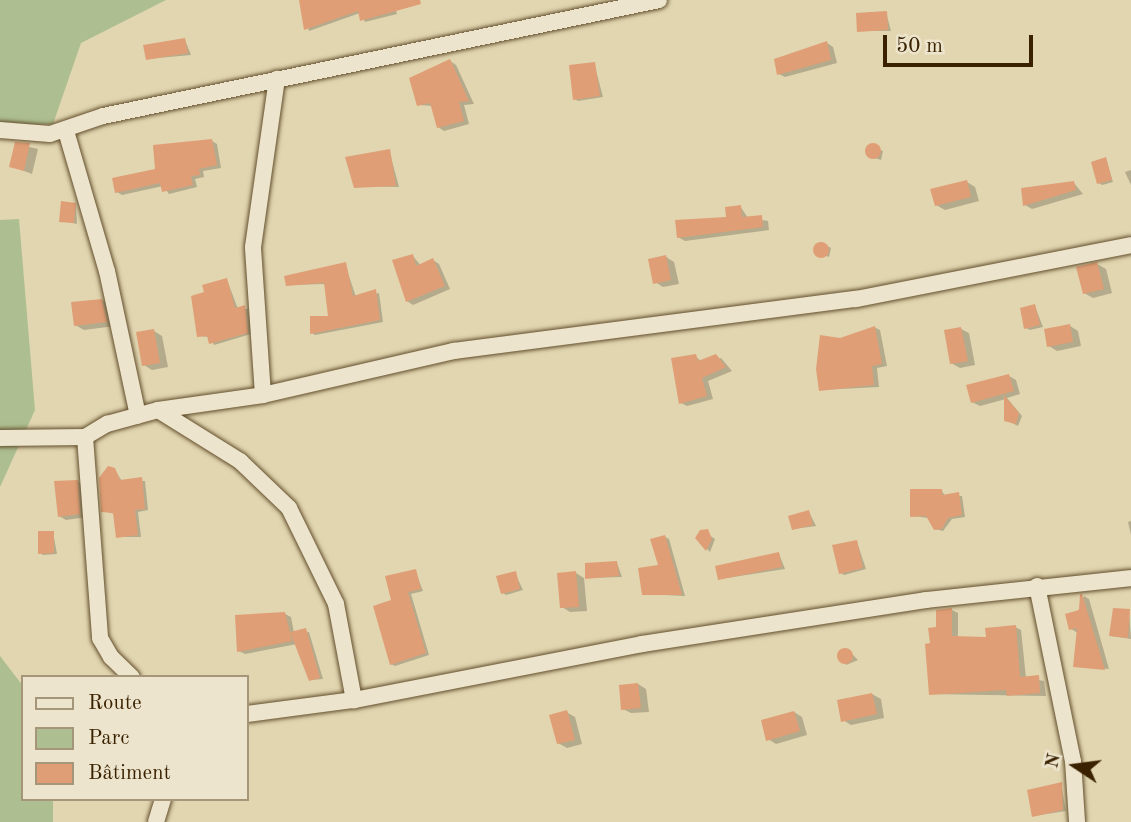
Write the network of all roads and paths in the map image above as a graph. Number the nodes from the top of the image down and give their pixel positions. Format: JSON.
{"nodes":[{"id":1,"x":659,"y":0,"type":"edge"},
{"id":2,"x":277,"y":79,"type":"junction"},
{"id":3,"x":0,"y":130,"type":"edge"},
{"id":4,"x":66,"y":131,"type":"junction"},
{"id":5,"x":1131,"y":245,"type":"edge"},
{"id":6,"x":263,"y":395,"type":"junction"},
{"id":7,"x":158,"y":410,"type":"junction"},
{"id":8,"x":138,"y":416,"type":"junction"},
{"id":9,"x":85,"y":437,"type":"junction"},
{"id":10,"x":0,"y":438,"type":"edge"},
{"id":11,"x":1131,"y":578,"type":"edge"},
{"id":12,"x":1037,"y":586,"type":"junction"},
{"id":13,"x":130,"y":675,"type":"edge"},
{"id":14,"x":354,"y":700,"type":"junction"},
{"id":15,"x":248,"y":714,"type":"edge"},
{"id":16,"x":162,"y":801,"type":"edge"},
{"id":17,"x":156,"y":822,"type":"edge"},
{"id":18,"x":1077,"y":822,"type":"edge"}],
"edges":[{"from":1,"to":2,"type":"street"},
{"from":2,"to":4,"type":"street"},
{"from":2,"to":6,"type":"street"},
{"from":3,"to":4,"type":"street"},
{"from":4,"to":8,"type":"street"},
{"from":5,"to":6,"type":"street"},
{"from":6,"to":7,"type":"street"},
{"from":7,"to":8,"type":"street"},
{"from":7,"to":14,"type":"street"},
{"from":8,"to":9,"type":"street"},
{"from":9,"to":10,"type":"street"},
{"from":9,"to":13,"type":"street"},
{"from":11,"to":12,"type":"street"},
{"from":12,"to":14,"type":"street"},
{"from":12,"to":18,"type":"street"},
{"from":14,"to":15,"type":"street"},
{"from":16,"to":17,"type":"street"}]}
